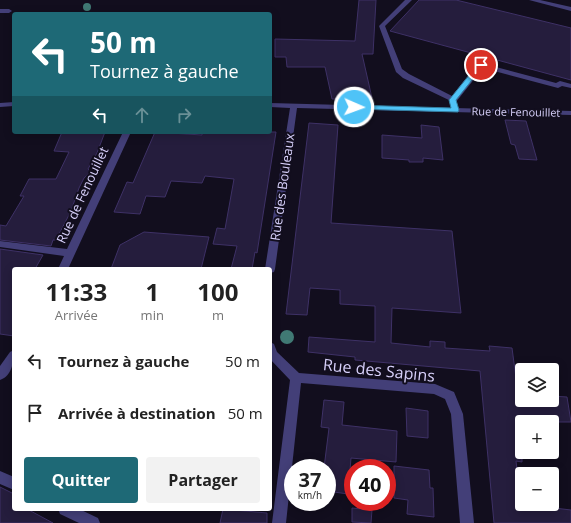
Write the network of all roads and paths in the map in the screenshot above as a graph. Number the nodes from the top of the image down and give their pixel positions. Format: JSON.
{"nodes":[{"id":1,"x":409,"y":0,"type":"edge"},
{"id":2,"x":532,"y":0,"type":"edge"},
{"id":3,"x":571,"y":10,"type":"edge"},
{"id":4,"x":0,"y":11,"type":"edge"},
{"id":5,"x":9,"y":11,"type":"dead end"},
{"id":6,"x":571,"y":86,"type":"edge"},
{"id":7,"x":453,"y":100,"type":"junction"},
{"id":8,"x":12,"y":104,"type":"edge"},
{"id":9,"x":0,"y":105,"type":"edge"},
{"id":10,"x":272,"y":105,"type":"edge"},
{"id":11,"x":294,"y":106,"type":"junction"},
{"id":12,"x":455,"y":110,"type":"junction"},
{"id":13,"x":571,"y":113,"type":"edge"},
{"id":14,"x":126,"y":134,"type":"edge"},
{"id":15,"x":0,"y":244,"type":"edge"},
{"id":16,"x":71,"y":253,"type":"junction"},
{"id":17,"x":64,"y":267,"type":"edge"},
{"id":18,"x":270,"y":267,"type":"edge"},
{"id":19,"x":272,"y":354,"type":"edge"},
{"id":20,"x":12,"y":358,"type":"edge"},
{"id":21,"x":0,"y":375,"type":"edge"},
{"id":22,"x":296,"y":378,"type":"junction"},
{"id":23,"x":0,"y":477,"type":"edge"},
{"id":24,"x":12,"y":483,"type":"edge"},
{"id":25,"x":69,"y":511,"type":"edge"},
{"id":26,"x":93,"y":523,"type":"edge"},
{"id":27,"x":279,"y":523,"type":"edge"},
{"id":28,"x":467,"y":523,"type":"edge"}],
"edges":[{"from":1,"to":7,"type":"street"},
{"from":2,"to":3,"type":"street"},
{"from":4,"to":5,"type":"street"},
{"from":6,"to":7,"type":"street"},
{"from":7,"to":12,"type":"street"},
{"from":8,"to":9,"type":"street"},
{"from":10,"to":11,"type":"street","name":"Rue de Fenouillet"},
{"from":11,"to":12,"type":"street","name":"Rue de Fenouillet"},
{"from":11,"to":18,"type":"street","name":"Rue des Bouleaux"},
{"from":12,"to":13,"type":"street","name":"Rue de Fenouillet"},
{"from":14,"to":16,"type":"street","name":"Rue de Fenouillet"},
{"from":15,"to":16,"type":"street"},
{"from":16,"to":17,"type":"street","name":"Rue de Fenouillet"},
{"from":19,"to":22,"type":"street"},
{"from":20,"to":21,"type":"street"},
{"from":22,"to":27,"type":"street"},
{"from":22,"to":28,"type":"street","name":"Rue des Sapins"},
{"from":23,"to":24,"type":"street"},
{"from":25,"to":26,"type":"street"}]}
